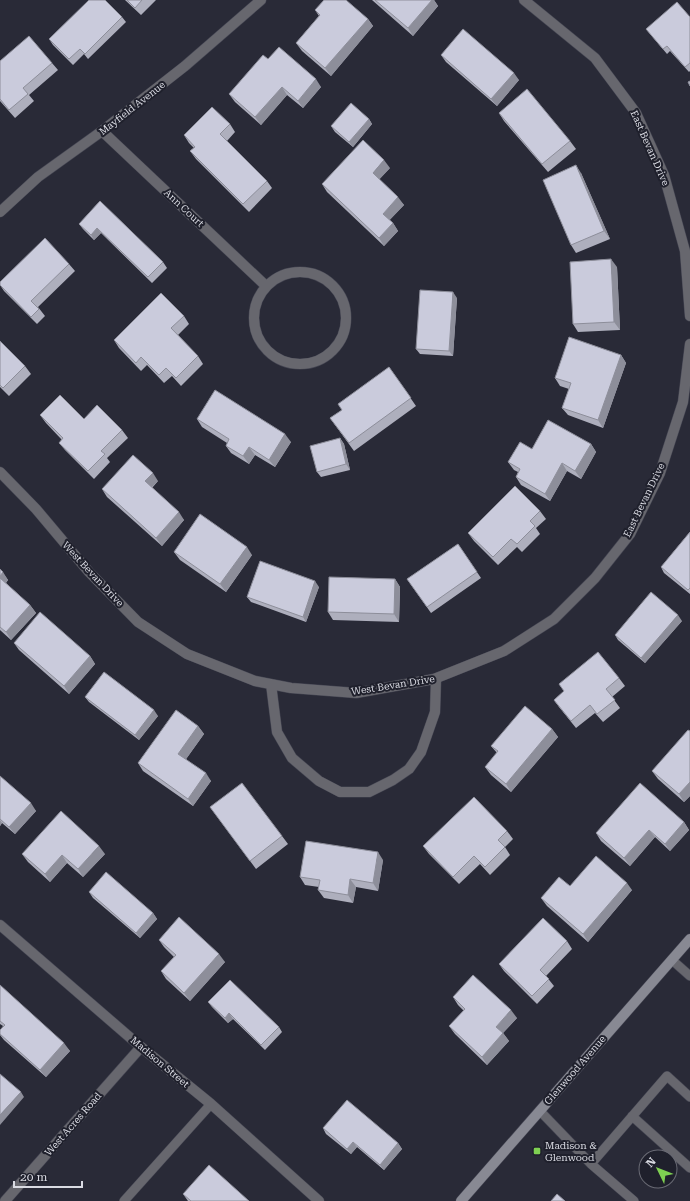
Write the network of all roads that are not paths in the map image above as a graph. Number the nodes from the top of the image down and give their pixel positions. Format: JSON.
{"nodes":[{"id":1,"x":261,"y":0,"type":"edge"},
{"id":2,"x":524,"y":0,"type":"edge"},
{"id":3,"x":102,"y":131,"type":"junction"},
{"id":4,"x":0,"y":212,"type":"edge"},
{"id":5,"x":686,"y":238,"type":"edge"},
{"id":6,"x":266,"y":286,"type":"junction"},
{"id":7,"x":690,"y":316,"type":"edge"},
{"id":8,"x":690,"y":344,"type":"edge"},
{"id":9,"x":687,"y":402,"type":"edge"},
{"id":10,"x":0,"y":472,"type":"edge"},
{"id":11,"x":595,"y":578,"type":"joint"},
{"id":12,"x":436,"y":679,"type":"junction"},
{"id":13,"x":271,"y":684,"type":"junction"},
{"id":14,"x":0,"y":925,"type":"edge"},
{"id":15,"x":690,"y":939,"type":"edge"},
{"id":16,"x":672,"y":960,"type":"junction"},
{"id":17,"x":690,"y":976,"type":"edge"},
{"id":18,"x":141,"y":1047,"type":"junction"},
{"id":19,"x":690,"y":1096,"type":"edge"},
{"id":20,"x":211,"y":1104,"type":"junction"},
{"id":21,"x":540,"y":1111,"type":"junction"},
{"id":22,"x":632,"y":1116,"type":"junction"},
{"id":23,"x":591,"y":1164,"type":"junction"},
{"id":24,"x":690,"y":1168,"type":"edge"},
{"id":25,"x":6,"y":1201,"type":"edge"},
{"id":26,"x":124,"y":1201,"type":"edge"},
{"id":27,"x":319,"y":1201,"type":"edge"},
{"id":28,"x":461,"y":1201,"type":"edge"},
{"id":29,"x":634,"y":1201,"type":"edge"}],
"edges":[{"from":1,"to":3,"type":"street","name":"Mayfield Avenue"},
{"from":2,"to":5,"type":"street","name":"East Bevan Drive"},
{"from":3,"to":4,"type":"street","name":"Mayfield Avenue"},
{"from":3,"to":6,"type":"street","name":"Ann Court"},
{"from":5,"to":7,"type":"street","name":"East Bevan Drive"},
{"from":6,"to":6,"type":"street"},
{"from":8,"to":9,"type":"street","name":"East Bevan Drive"},
{"from":9,"to":11,"type":"street","name":"East Bevan Drive"},
{"from":10,"to":13,"type":"street","name":"West Bevan Drive"},
{"from":11,"to":12,"type":"street","name":"West Bevan Drive"},
{"from":12,"to":13,"type":"street","name":"West Bevan Drive"},
{"from":12,"to":13,"type":"street"},
{"from":14,"to":18,"type":"street","name":"Madison Street"},
{"from":15,"to":16,"type":"street","name":"Glenwood Avenue"},
{"from":16,"to":17,"type":"lane"},
{"from":16,"to":21,"type":"street","name":"Glenwood Avenue"},
{"from":18,"to":20,"type":"street","name":"Madison Street"},
{"from":18,"to":25,"type":"street","name":"West Acres Road"},
{"from":19,"to":22,"type":"lane"},
{"from":20,"to":26,"type":"lane"},
{"from":20,"to":27,"type":"street","name":"Madison Street"},
{"from":21,"to":23,"type":"lane"},
{"from":21,"to":28,"type":"street","name":"Glenwood Avenue"},
{"from":22,"to":23,"type":"lane"},
{"from":22,"to":24,"type":"lane"},
{"from":23,"to":29,"type":"lane"}]}
